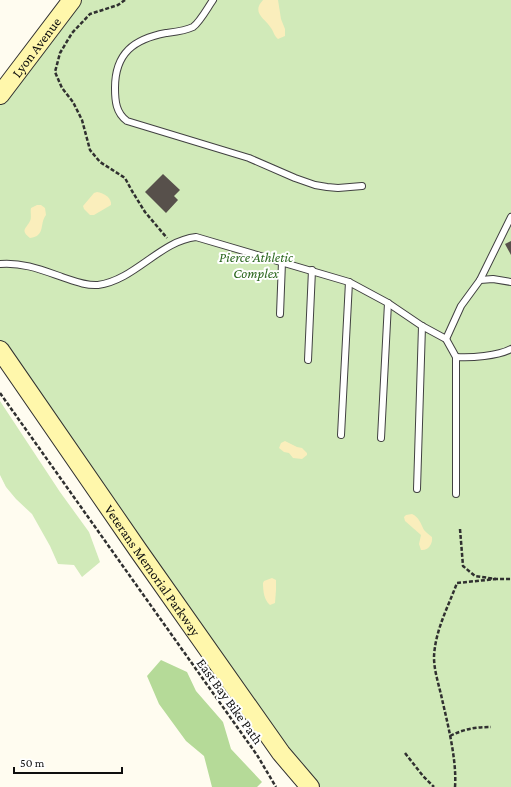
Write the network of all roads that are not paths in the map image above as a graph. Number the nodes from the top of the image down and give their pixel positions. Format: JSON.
{"nodes":[{"id":1,"x":72,"y":0,"type":"edge"},
{"id":2,"x":213,"y":0,"type":"edge"},
{"id":3,"x":0,"y":95,"type":"edge"},
{"id":4,"x":362,"y":186,"type":"dead end"},
{"id":5,"x":511,"y":217,"type":"edge"},
{"id":6,"x":282,"y":262,"type":"junction"},
{"id":7,"x":0,"y":264,"type":"edge"},
{"id":8,"x":312,"y":270,"type":"junction"},
{"id":9,"x":480,"y":280,"type":"junction"},
{"id":10,"x":349,"y":282,"type":"junction"},
{"id":11,"x":511,"y":282,"type":"edge"},
{"id":12,"x":388,"y":303,"type":"junction"},
{"id":13,"x":280,"y":314,"type":"dead end"},
{"id":14,"x":422,"y":326,"type":"junction"},
{"id":15,"x":446,"y":339,"type":"junction"},
{"id":16,"x":511,"y":349,"type":"edge"},
{"id":17,"x":0,"y":350,"type":"edge"},
{"id":18,"x":456,"y":357,"type":"junction"},
{"id":19,"x":308,"y":360,"type":"dead end"},
{"id":20,"x":341,"y":435,"type":"dead end"},
{"id":21,"x":381,"y":438,"type":"dead end"},
{"id":22,"x":417,"y":489,"type":"dead end"},
{"id":23,"x":456,"y":494,"type":"dead end"},
{"id":24,"x":310,"y":787,"type":"edge"}],
"edges":[{"from":1,"to":3,"type":"main road","name":"Lyon Avenue"},
{"from":2,"to":4,"type":"lane"},
{"from":5,"to":9,"type":"lane"},
{"from":6,"to":7,"type":"lane"},
{"from":6,"to":8,"type":"lane"},
{"from":6,"to":13,"type":"lane"},
{"from":8,"to":10,"type":"lane"},
{"from":8,"to":19,"type":"lane"},
{"from":9,"to":11,"type":"lane"},
{"from":9,"to":15,"type":"lane"},
{"from":10,"to":12,"type":"lane"},
{"from":10,"to":20,"type":"lane"},
{"from":12,"to":14,"type":"lane"},
{"from":12,"to":21,"type":"lane"},
{"from":14,"to":15,"type":"lane"},
{"from":14,"to":22,"type":"lane"},
{"from":15,"to":18,"type":"lane"},
{"from":16,"to":18,"type":"lane"},
{"from":17,"to":24,"type":"main road","name":"Veterans Memorial Parkway"},
{"from":18,"to":23,"type":"lane"}]}
